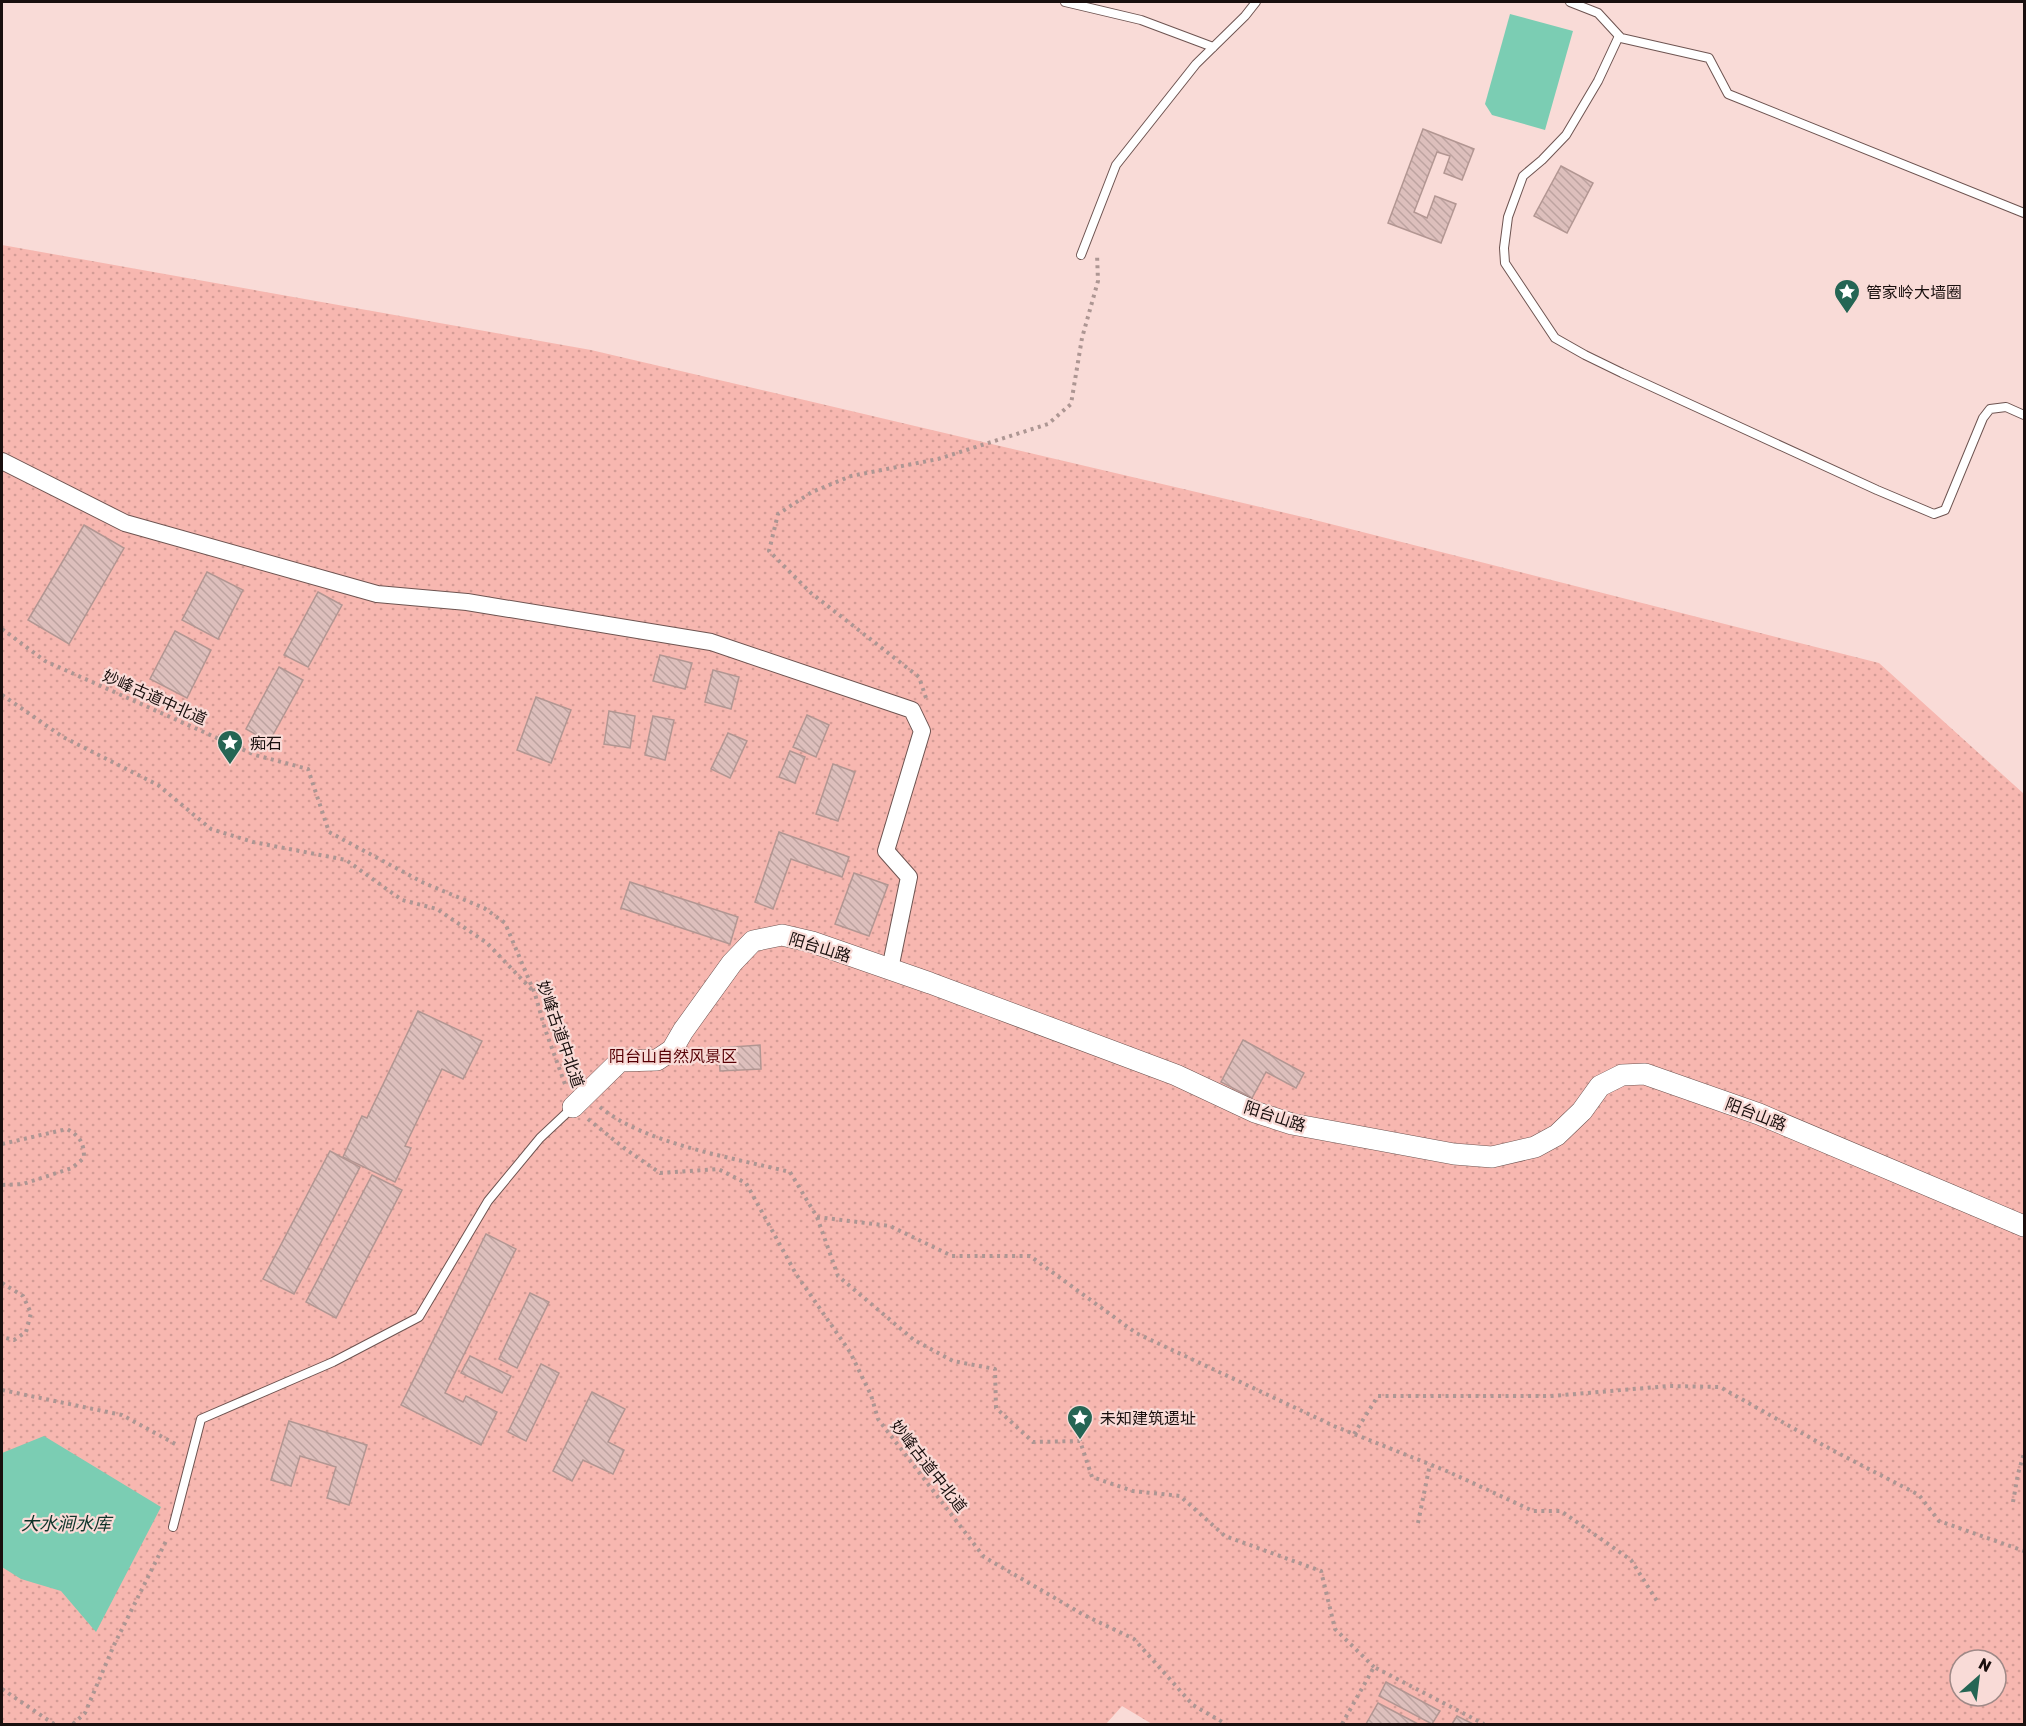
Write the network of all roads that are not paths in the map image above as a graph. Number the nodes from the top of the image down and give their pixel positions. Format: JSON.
{"nodes":[{"id":1,"x":1065,"y":2,"type":"edge"},
{"id":2,"x":1256,"y":2,"type":"edge"},
{"id":3,"x":1570,"y":2,"type":"edge"},
{"id":4,"x":1619,"y":36,"type":"junction"},
{"id":5,"x":1213,"y":47,"type":"junction"},
{"id":6,"x":2025,"y":213,"type":"edge"},
{"id":7,"x":1081,"y":255,"type":"dead end"},
{"id":8,"x":2025,"y":415,"type":"edge"},
{"id":9,"x":2,"y":461,"type":"edge"},
{"id":10,"x":890,"y":969,"type":"junction"},
{"id":11,"x":579,"y":1101,"type":"joint"},
{"id":12,"x":2025,"y":1226,"type":"edge"},
{"id":13,"x":172,"y":1527,"type":"road end"}],
"edges":[{"from":1,"to":5,"type":"lane"},
{"from":2,"to":5,"type":"lane"},
{"from":3,"to":4,"type":"lane"},
{"from":4,"to":6,"type":"lane"},
{"from":4,"to":8,"type":"lane"},
{"from":5,"to":7,"type":"lane"},
{"from":9,"to":10,"type":"street"},
{"from":10,"to":11,"type":"street","name":"阳台山路"},
{"from":10,"to":12,"type":"street","name":"阳台山路"},
{"from":11,"to":13,"type":"lane"}]}
